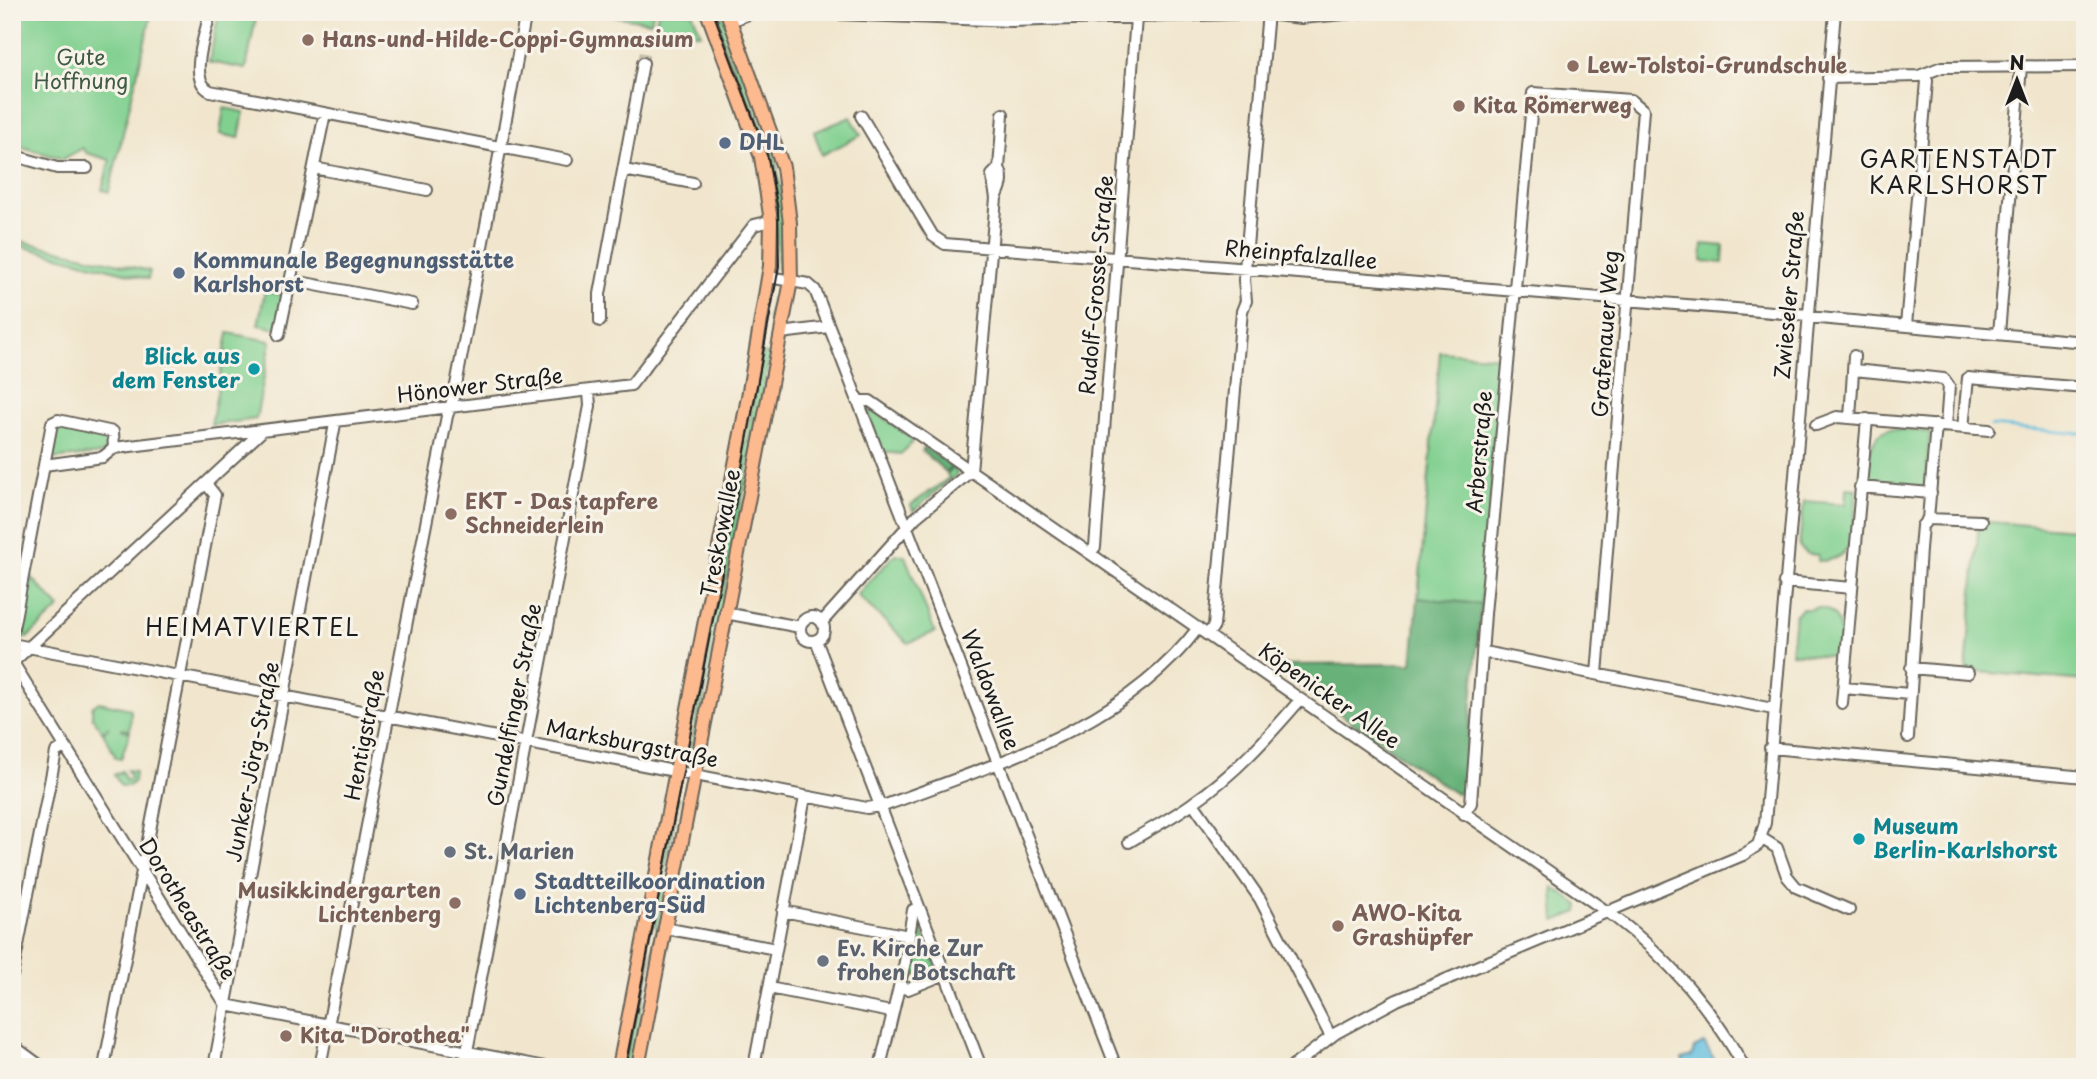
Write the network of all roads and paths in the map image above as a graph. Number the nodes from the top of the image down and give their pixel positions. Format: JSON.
{"nodes":[{"id":1,"x":210,"y":12,"type":"edge"},
{"id":2,"x":526,"y":12,"type":"edge"},
{"id":3,"x":707,"y":12,"type":"edge"},
{"id":4,"x":754,"y":12,"type":"edge"},
{"id":5,"x":788,"y":12,"type":"edge"},
{"id":6,"x":1365,"y":12,"type":"edge"},
{"id":7,"x":1835,"y":12,"type":"edge"},
{"id":8,"x":1268,"y":13,"type":"edge"},
{"id":9,"x":728,"y":17,"type":"edge"},
{"id":10,"x":1136,"y":18,"type":"junction"},
{"id":11,"x":643,"y":63,"type":"tunnel mouth"},
{"id":12,"x":2021,"y":66,"type":"junction"},
{"id":13,"x":2085,"y":66,"type":"edge"},
{"id":14,"x":1924,"y":74,"type":"junction"},
{"id":15,"x":1828,"y":78,"type":"junction"},
{"id":16,"x":1533,"y":93,"type":"joint"},
{"id":17,"x":325,"y":113,"type":"junction"},
{"id":18,"x":1003,"y":114,"type":"dead end"},
{"id":19,"x":861,"y":116,"type":"dead end"},
{"id":20,"x":500,"y":148,"type":"junction"},
{"id":21,"x":12,"y":155,"type":"edge"},
{"id":22,"x":567,"y":160,"type":"dead end"},
{"id":23,"x":87,"y":168,"type":"dead end"},
{"id":24,"x":314,"y":168,"type":"junction"},
{"id":25,"x":624,"y":170,"type":"junction"},
{"id":26,"x":693,"y":183,"type":"dead end"},
{"id":27,"x":426,"y":190,"type":"dead end"},
{"id":28,"x":771,"y":221,"type":"junction"},
{"id":29,"x":992,"y":248,"type":"junction"},
{"id":30,"x":1118,"y":259,"type":"junction"},
{"id":31,"x":1245,"y":275,"type":"junction"},
{"id":32,"x":769,"y":277,"type":"junction"},
{"id":33,"x":290,"y":280,"type":"junction"},
{"id":34,"x":791,"y":281,"type":"junction"},
{"id":35,"x":1516,"y":291,"type":"junction"},
{"id":36,"x":1629,"y":301,"type":"junction"},
{"id":37,"x":412,"y":304,"type":"dead end"},
{"id":38,"x":1808,"y":316,"type":"junction"},
{"id":39,"x":600,"y":321,"type":"dead end"},
{"id":40,"x":1906,"y":326,"type":"junction"},
{"id":41,"x":829,"y":327,"type":"junction"},
{"id":42,"x":781,"y":333,"type":"junction"},
{"id":43,"x":1999,"y":334,"type":"junction"},
{"id":44,"x":279,"y":335,"type":"dead end"},
{"id":45,"x":2085,"y":342,"type":"edge"},
{"id":46,"x":1854,"y":356,"type":"dead end"},
{"id":47,"x":1854,"y":370,"type":"junction"},
{"id":48,"x":2085,"y":388,"type":"edge"},
{"id":49,"x":595,"y":391,"type":"junction"},
{"id":50,"x":857,"y":401,"type":"junction"},
{"id":51,"x":448,"y":410,"type":"junction"},
{"id":52,"x":1850,"y":418,"type":"junction"},
{"id":53,"x":1867,"y":419,"type":"junction"},
{"id":54,"x":335,"y":424,"type":"junction"},
{"id":55,"x":1816,"y":425,"type":"dead end"},
{"id":56,"x":1941,"y":426,"type":"junction"},
{"id":57,"x":1963,"y":428,"type":"junction"},
{"id":58,"x":1989,"y":430,"type":"dead end"},
{"id":59,"x":261,"y":432,"type":"junction"},
{"id":60,"x":114,"y":448,"type":"junction"},
{"id":61,"x":44,"y":465,"type":"junction"},
{"id":62,"x":971,"y":471,"type":"junction"},
{"id":63,"x":207,"y":485,"type":"junction"},
{"id":64,"x":1860,"y":487,"type":"junction"},
{"id":65,"x":1931,"y":493,"type":"junction"},
{"id":66,"x":1928,"y":519,"type":"junction"},
{"id":67,"x":1981,"y":521,"type":"dead end"},
{"id":68,"x":907,"y":529,"type":"junction"},
{"id":69,"x":1090,"y":553,"type":"junction"},
{"id":70,"x":1784,"y":582,"type":"junction"},
{"id":71,"x":1852,"y":588,"type":"junction"},
{"id":72,"x":725,"y":613,"type":"junction"},
{"id":73,"x":821,"y":621,"type":"junction"},
{"id":74,"x":800,"y":626,"type":"junction"},
{"id":75,"x":1203,"y":632,"type":"junction"},
{"id":76,"x":12,"y":634,"type":"edge"},
{"id":77,"x":816,"y":640,"type":"junction"},
{"id":78,"x":12,"y":644,"type":"edge"},
{"id":79,"x":32,"y":647,"type":"junction"},
{"id":80,"x":1484,"y":652,"type":"junction"},
{"id":81,"x":12,"y":662,"type":"edge"},
{"id":82,"x":1910,"y":668,"type":"junction"},
{"id":83,"x":1968,"y":673,"type":"dead end"},
{"id":84,"x":1597,"y":674,"type":"junction"},
{"id":85,"x":180,"y":676,"type":"junction"},
{"id":86,"x":1844,"y":688,"type":"junction"},
{"id":87,"x":1909,"y":694,"type":"junction"},
{"id":88,"x":285,"y":696,"type":"junction"},
{"id":89,"x":1300,"y":700,"type":"junction"},
{"id":90,"x":1842,"y":704,"type":"dead end"},
{"id":91,"x":1773,"y":709,"type":"junction"},
{"id":92,"x":388,"y":716,"type":"junction"},
{"id":93,"x":1908,"y":737,"type":"dead end"},
{"id":94,"x":527,"y":743,"type":"junction"},
{"id":95,"x":64,"y":747,"type":"junction"},
{"id":96,"x":1770,"y":748,"type":"junction"},
{"id":97,"x":998,"y":763,"type":"junction"},
{"id":98,"x":676,"y":772,"type":"junction"},
{"id":99,"x":695,"y":775,"type":"junction"},
{"id":100,"x":2085,"y":776,"type":"edge"},
{"id":101,"x":805,"y":797,"type":"junction"},
{"id":102,"x":1193,"y":803,"type":"junction"},
{"id":103,"x":879,"y":807,"type":"junction"},
{"id":104,"x":1464,"y":814,"type":"junction"},
{"id":105,"x":1761,"y":838,"type":"junction"},
{"id":106,"x":1129,"y":842,"type":"dead end"},
{"id":107,"x":141,"y":872,"type":"junction"},
{"id":108,"x":919,"y":908,"type":"junction"},
{"id":109,"x":1849,"y":910,"type":"dead end"},
{"id":110,"x":783,"y":911,"type":"junction"},
{"id":111,"x":1607,"y":913,"type":"junction"},
{"id":112,"x":664,"y":928,"type":"junction"},
{"id":113,"x":909,"y":936,"type":"junction"},
{"id":114,"x":776,"y":949,"type":"junction"},
{"id":115,"x":945,"y":974,"type":"junction"},
{"id":116,"x":12,"y":976,"type":"edge"},
{"id":117,"x":899,"y":987,"type":"junction"},
{"id":118,"x":769,"y":988,"type":"junction"},
{"id":119,"x":226,"y":1005,"type":"junction"},
{"id":120,"x":891,"y":1012,"type":"junction"},
{"id":121,"x":328,"y":1025,"type":"junction"},
{"id":122,"x":1331,"y":1037,"type":"junction"},
{"id":123,"x":12,"y":1045,"type":"edge"},
{"id":124,"x":467,"y":1052,"type":"junction"},
{"id":125,"x":42,"y":1067,"type":"edge"},
{"id":126,"x":104,"y":1067,"type":"edge"},
{"id":127,"x":214,"y":1067,"type":"edge"},
{"id":128,"x":320,"y":1067,"type":"edge"},
{"id":129,"x":464,"y":1067,"type":"edge"},
{"id":130,"x":546,"y":1067,"type":"edge"},
{"id":131,"x":619,"y":1067,"type":"edge"},
{"id":132,"x":638,"y":1067,"type":"edge"},
{"id":133,"x":754,"y":1067,"type":"edge"},
{"id":134,"x":880,"y":1067,"type":"edge"},
{"id":135,"x":981,"y":1067,"type":"edge"},
{"id":136,"x":1116,"y":1067,"type":"edge"},
{"id":137,"x":1292,"y":1067,"type":"edge"},
{"id":138,"x":1744,"y":1067,"type":"edge"}],
"edges":[{"from":1,"to":17,"type":"street"},
{"from":2,"to":20,"type":"street","name":"Hentigstraße"},
{"from":3,"to":28,"type":"main road","name":"Treskowallee"},
{"from":4,"to":9,"type":"street"},
{"from":5,"to":10,"type":"street"},
{"from":6,"to":8,"type":"street"},
{"from":7,"to":15,"type":"street","name":"Zwieseler Straße"},
{"from":8,"to":10,"type":"street"},
{"from":8,"to":31,"type":"street"},
{"from":9,"to":34,"type":"main road","name":"Treskowallee"},
{"from":10,"to":30,"type":"street","name":"Rudolf-Grosse-Straße"},
{"from":11,"to":25,"type":"street"},
{"from":12,"to":13,"type":"street"},
{"from":12,"to":14,"type":"street"},
{"from":12,"to":43,"type":"street"},
{"from":14,"to":15,"type":"street"},
{"from":14,"to":40,"type":"street"},
{"from":15,"to":38,"type":"street","name":"Zwieseler Straße"},
{"from":16,"to":35,"type":"street","name":"Arberstraße"},
{"from":16,"to":36,"type":"street","name":"Grafenauer Weg"},
{"from":17,"to":20,"type":"street"},
{"from":17,"to":24,"type":"street"},
{"from":18,"to":29,"type":"street"},
{"from":19,"to":29,"type":"street","name":"Rheinpfalzallee"},
{"from":20,"to":22,"type":"street"},
{"from":20,"to":51,"type":"street","name":"Hentigstraße"},
{"from":21,"to":23,"type":"street"},
{"from":24,"to":27,"type":"street"},
{"from":24,"to":33,"type":"street"},
{"from":25,"to":26,"type":"street"},
{"from":25,"to":39,"type":"street"},
{"from":28,"to":32,"type":"main road","name":"Treskowallee"},
{"from":28,"to":49,"type":"street","name":"Hönower Straße"},
{"from":29,"to":30,"type":"street","name":"Rheinpfalzallee"},
{"from":29,"to":62,"type":"street"},
{"from":30,"to":31,"type":"street","name":"Rheinpfalzallee"},
{"from":30,"to":69,"type":"street","name":"Rudolf-Grosse-Straße"},
{"from":31,"to":35,"type":"street","name":"Rheinpfalzallee"},
{"from":31,"to":75,"type":"street"},
{"from":32,"to":34,"type":"street","name":"Waldowallee"},
{"from":32,"to":98,"type":"main road","name":"Treskowallee"},
{"from":33,"to":37,"type":"street"},
{"from":33,"to":44,"type":"street"},
{"from":34,"to":41,"type":"street","name":"Waldowallee"},
{"from":34,"to":42,"type":"main road","name":"Treskowallee"},
{"from":35,"to":36,"type":"street","name":"Rheinpfalzallee"},
{"from":35,"to":80,"type":"street","name":"Arberstraße"},
{"from":36,"to":38,"type":"street","name":"Rheinpfalzallee"},
{"from":36,"to":84,"type":"street","name":"Grafenauer Weg"},
{"from":38,"to":40,"type":"street","name":"Rheinpfalzallee"},
{"from":38,"to":70,"type":"street","name":"Zwieseler Straße"},
{"from":40,"to":43,"type":"street","name":"Rheinpfalzallee"},
{"from":41,"to":42,"type":"street"},
{"from":41,"to":50,"type":"street","name":"Waldowallee"},
{"from":42,"to":72,"type":"main road","name":"Treskowallee"},
{"from":43,"to":45,"type":"street","name":"Rheinpfalzallee"},
{"from":46,"to":47,"type":"street"},
{"from":47,"to":52,"type":"street"},
{"from":47,"to":56,"type":"street"},
{"from":48,"to":57,"type":"street"},
{"from":49,"to":51,"type":"street","name":"Hönower Straße"},
{"from":49,"to":94,"type":"street","name":"Gundelfinger Straße"},
{"from":50,"to":62,"type":"street","name":"Köpenicker Allee"},
{"from":50,"to":68,"type":"street","name":"Waldowallee"},
{"from":51,"to":54,"type":"street","name":"Hönower Straße"},
{"from":51,"to":92,"type":"street","name":"Hentigstraße"},
{"from":52,"to":53,"type":"street"},
{"from":52,"to":55,"type":"street"},
{"from":53,"to":56,"type":"street"},
{"from":53,"to":64,"type":"street"},
{"from":54,"to":59,"type":"street","name":"Hönower Straße"},
{"from":54,"to":88,"type":"street","name":"Junker-Jörg-Straße"},
{"from":56,"to":57,"type":"street"},
{"from":56,"to":65,"type":"street"},
{"from":57,"to":58,"type":"street"},
{"from":59,"to":60,"type":"street","name":"Hönower Straße"},
{"from":59,"to":63,"type":"street"},
{"from":60,"to":61,"type":"street","name":"Hönower Straße"},
{"from":60,"to":61,"type":"street"},
{"from":61,"to":76,"type":"street"},
{"from":62,"to":68,"type":"street"},
{"from":62,"to":69,"type":"street","name":"Köpenicker Allee"},
{"from":63,"to":79,"type":"street"},
{"from":63,"to":85,"type":"street"},
{"from":64,"to":65,"type":"street"},
{"from":64,"to":71,"type":"street"},
{"from":65,"to":66,"type":"street"},
{"from":66,"to":67,"type":"street"},
{"from":66,"to":82,"type":"street"},
{"from":68,"to":73,"type":"street"},
{"from":68,"to":97,"type":"street","name":"Waldowallee"},
{"from":69,"to":75,"type":"street","name":"Köpenicker Allee"},
{"from":70,"to":71,"type":"street"},
{"from":70,"to":91,"type":"street","name":"Zwieseler Straße"},
{"from":71,"to":86,"type":"street"},
{"from":72,"to":74,"type":"street"},
{"from":72,"to":99,"type":"main road","name":"Treskowallee"},
{"from":73,"to":74,"type":"street"},
{"from":73,"to":77,"type":"street"},
{"from":74,"to":77,"type":"street"},
{"from":75,"to":89,"type":"street","name":"Köpenicker Allee"},
{"from":75,"to":97,"type":"street","name":"Marksburgstraße"},
{"from":77,"to":103,"type":"street"},
{"from":78,"to":79,"type":"street","name":"Marksburgstraße"},
{"from":79,"to":81,"type":"street"},
{"from":79,"to":85,"type":"street","name":"Marksburgstraße"},
{"from":80,"to":84,"type":"street"},
{"from":80,"to":104,"type":"street","name":"Arberstraße"},
{"from":81,"to":95,"type":"street","name":"Dorotheastraße"},
{"from":82,"to":83,"type":"street"},
{"from":82,"to":87,"type":"street"},
{"from":84,"to":91,"type":"street"},
{"from":85,"to":88,"type":"street","name":"Marksburgstraße"},
{"from":85,"to":107,"type":"street"},
{"from":86,"to":87,"type":"street"},
{"from":86,"to":90,"type":"street"},
{"from":87,"to":93,"type":"street"},
{"from":88,"to":92,"type":"street","name":"Marksburgstraße"},
{"from":88,"to":119,"type":"street","name":"Junker-Jörg-Straße"},
{"from":89,"to":102,"type":"street"},
{"from":89,"to":104,"type":"street","name":"Köpenicker Allee"},
{"from":91,"to":96,"type":"street","name":"Zwieseler Straße"},
{"from":92,"to":94,"type":"street","name":"Marksburgstraße"},
{"from":92,"to":121,"type":"street","name":"Hentigstraße"},
{"from":94,"to":98,"type":"street","name":"Marksburgstraße"},
{"from":94,"to":124,"type":"street","name":"Gundelfinger Straße"},
{"from":95,"to":107,"type":"street","name":"Dorotheastraße"},
{"from":95,"to":116,"type":"street"},
{"from":96,"to":100,"type":"street"},
{"from":96,"to":105,"type":"street","name":"Zwieseler Straße"},
{"from":97,"to":103,"type":"street","name":"Marksburgstraße"},
{"from":97,"to":136,"type":"street","name":"Waldowallee"},
{"from":98,"to":99,"type":"street","name":"Marksburgstraße"},
{"from":98,"to":131,"type":"main road","name":"Treskowallee"},
{"from":99,"to":101,"type":"street","name":"Marksburgstraße"},
{"from":99,"to":112,"type":"main road","name":"Treskowallee"},
{"from":101,"to":103,"type":"street","name":"Marksburgstraße"},
{"from":101,"to":110,"type":"street"},
{"from":102,"to":106,"type":"street"},
{"from":102,"to":122,"type":"street"},
{"from":103,"to":108,"type":"street"},
{"from":104,"to":111,"type":"street","name":"Köpenicker Allee"},
{"from":105,"to":109,"type":"street"},
{"from":105,"to":111,"type":"street"},
{"from":107,"to":119,"type":"street","name":"Dorotheastraße"},
{"from":107,"to":126,"type":"street"},
{"from":108,"to":113,"type":"street"},
{"from":108,"to":115,"type":"street"},
{"from":110,"to":113,"type":"street"},
{"from":110,"to":114,"type":"street"},
{"from":111,"to":122,"type":"street"},
{"from":111,"to":138,"type":"street","name":"Köpenicker Allee"},
{"from":112,"to":114,"type":"street"},
{"from":112,"to":132,"type":"main road","name":"Treskowallee"},
{"from":113,"to":117,"type":"street"},
{"from":114,"to":118,"type":"street"},
{"from":115,"to":117,"type":"street"},
{"from":115,"to":135,"type":"street"},
{"from":117,"to":120,"type":"street"},
{"from":118,"to":120,"type":"street"},
{"from":118,"to":133,"type":"street"},
{"from":119,"to":121,"type":"street","name":"Dorotheastraße"},
{"from":119,"to":127,"type":"street","name":"Junker-Jörg-Straße"},
{"from":120,"to":134,"type":"street"},
{"from":121,"to":124,"type":"street","name":"Dorotheastraße"},
{"from":121,"to":128,"type":"street","name":"Hentigstraße"},
{"from":122,"to":137,"type":"street"},
{"from":123,"to":125,"type":"street"},
{"from":124,"to":129,"type":"street","name":"Gundelfinger Straße"},
{"from":124,"to":130,"type":"street","name":"Dorotheastraße"}]}
